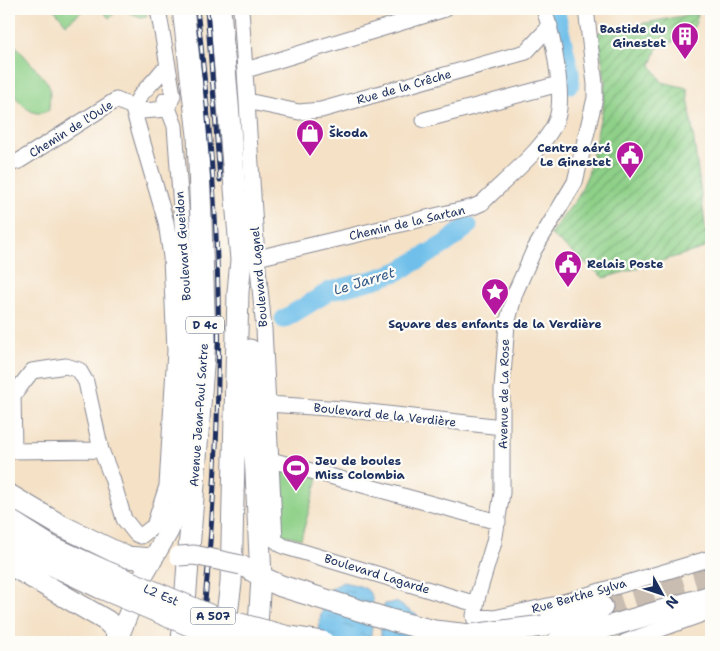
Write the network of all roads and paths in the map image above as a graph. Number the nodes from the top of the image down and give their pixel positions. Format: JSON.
{"nodes":[{"id":1,"x":158,"y":9,"type":"edge"},
{"id":2,"x":178,"y":9,"type":"edge"},
{"id":3,"x":183,"y":9,"type":"edge"},
{"id":4,"x":220,"y":9,"type":"edge"},
{"id":5,"x":226,"y":9,"type":"edge"},
{"id":6,"x":241,"y":9,"type":"edge"},
{"id":7,"x":445,"y":9,"type":"edge"},
{"id":8,"x":544,"y":9,"type":"edge"},
{"id":9,"x":586,"y":9,"type":"edge"},
{"id":10,"x":550,"y":26,"type":"junction"},
{"id":11,"x":166,"y":50,"type":"junction"},
{"id":12,"x":246,"y":70,"type":"junction"},
{"id":13,"x":161,"y":72,"type":"junction"},
{"id":14,"x":559,"y":84,"type":"junction"},
{"id":15,"x":247,"y":102,"type":"junction"},
{"id":16,"x":133,"y":109,"type":"junction"},
{"id":17,"x":168,"y":109,"type":"junction"},
{"id":18,"x":424,"y":120,"type":"dead end"},
{"id":19,"x":9,"y":164,"type":"edge"},
{"id":20,"x":234,"y":165,"type":"junction"},
{"id":21,"x":249,"y":259,"type":"junction"},
{"id":22,"x":189,"y":328,"type":"junction"},
{"id":23,"x":11,"y":396,"type":"edge"},
{"id":24,"x":268,"y":404,"type":"junction"},
{"id":25,"x":502,"y":427,"type":"junction"},
{"id":26,"x":101,"y":450,"type":"junction"},
{"id":27,"x":12,"y":451,"type":"edge"},
{"id":28,"x":270,"y":460,"type":"junction"},
{"id":29,"x":9,"y":495,"type":"edge"},
{"id":30,"x":9,"y":520,"type":"edge"},
{"id":31,"x":498,"y":522,"type":"junction"},
{"id":32,"x":9,"y":540,"type":"edge"},
{"id":33,"x":278,"y":544,"type":"joint"},
{"id":34,"x":711,"y":558,"type":"edge"},
{"id":35,"x":152,"y":559,"type":"junction"},
{"id":36,"x":9,"y":564,"type":"edge"},
{"id":37,"x":261,"y":577,"type":"junction"},
{"id":38,"x":104,"y":580,"type":"junction"},
{"id":39,"x":711,"y":596,"type":"edge"},
{"id":40,"x":711,"y":602,"type":"edge"},
{"id":41,"x":602,"y":608,"type":"tunnel mouth"},
{"id":42,"x":475,"y":610,"type":"junction"},
{"id":43,"x":711,"y":611,"type":"edge"},
{"id":44,"x":543,"y":626,"type":"junction"},
{"id":45,"x":117,"y":642,"type":"edge"},
{"id":46,"x":182,"y":642,"type":"edge"},
{"id":47,"x":224,"y":642,"type":"edge"},
{"id":48,"x":242,"y":642,"type":"edge"},
{"id":49,"x":257,"y":642,"type":"edge"},
{"id":50,"x":323,"y":642,"type":"edge"},
{"id":51,"x":461,"y":642,"type":"edge"},
{"id":52,"x":476,"y":642,"type":"edge"},
{"id":53,"x":557,"y":642,"type":"edge"},
{"id":54,"x":598,"y":642,"type":"edge"},
{"id":55,"x":625,"y":642,"type":"edge"}],
"edges":[{"from":1,"to":11,"type":"street","name":"Boulevard Gueidon"},
{"from":2,"to":22,"type":"highway"},
{"from":3,"to":46,"type":"highway","name":"Avenue Jean-Paul Sartre","number":"D 4c"},
{"from":4,"to":20,"type":"highway","number":"D 4c"},
{"from":5,"to":20,"type":"highway"},
{"from":6,"to":12,"type":"street","name":"Boulevard Lagnel"},
{"from":7,"to":12,"type":"street"},
{"from":8,"to":10,"type":"street","name":"Chemin de la Sartan"},
{"from":9,"to":25,"type":"street","name":"Avenue de La Rose"},
{"from":10,"to":14,"type":"street","name":"Chemin de la Sartan"},
{"from":10,"to":15,"type":"street","name":"Rue de la Crêche"},
{"from":11,"to":13,"type":"street","name":"Boulevard Gueidon"},
{"from":11,"to":17,"type":"street","name":"Boulevard Gueidon"},
{"from":12,"to":15,"type":"street","name":"Boulevard Lagnel"},
{"from":13,"to":16,"type":"street"},
{"from":13,"to":17,"type":"street","name":"Boulevard Gueidon"},
{"from":14,"to":18,"type":"street"},
{"from":14,"to":21,"type":"street","name":"Chemin de la Sartan"},
{"from":15,"to":21,"type":"street","name":"Boulevard Lagnel"},
{"from":16,"to":17,"type":"street"},
{"from":16,"to":19,"type":"street","name":"Chemin de l'Oule"},
{"from":16,"to":26,"type":"street","name":"Boulevard Gueidon"},
{"from":17,"to":22,"type":"street","name":"Boulevard Gueidon"},
{"from":20,"to":21,"type":"highway","number":"D 4c"},
{"from":21,"to":24,"type":"street","name":"Boulevard Lagnel"},
{"from":21,"to":37,"type":"highway"},
{"from":21,"to":47,"type":"highway","number":"D 4c"},
{"from":22,"to":35,"type":"main road","name":"Boulevard Gueidon"},
{"from":23,"to":26,"type":"street"},
{"from":23,"to":27,"type":"street"},
{"from":24,"to":25,"type":"street","name":"Boulevard de la Verdière"},
{"from":24,"to":28,"type":"street","name":"Boulevard Lagnel"},
{"from":25,"to":31,"type":"street","name":"Avenue de La Rose"},
{"from":26,"to":27,"type":"street"},
{"from":28,"to":31,"type":"street"},
{"from":28,"to":33,"type":"street","name":"Boulevard Lagnel"},
{"from":29,"to":35,"type":"highway"},
{"from":30,"to":38,"type":"highway","name":"L2 Est","number":"A 507"},
{"from":31,"to":42,"type":"street","name":"Avenue de La Rose"},
{"from":32,"to":38,"type":"highway","name":"L2 Est","number":"A 507"},
{"from":33,"to":42,"type":"street","name":"Boulevard Lagarde"},
{"from":34,"to":42,"type":"street","name":"Rue Berthe Sylva"},
{"from":35,"to":37,"type":"main road","bridge":true},
{"from":35,"to":45,"type":"main road","name":"Boulevard Gueidon"},
{"from":36,"to":45,"type":"highway"},
{"from":37,"to":44,"type":"highway","bridge":true},
{"from":37,"to":49,"type":"main road"},
{"from":38,"to":48,"type":"highway","name":"L2 Est","number":"A 507","bridge":true},
{"from":38,"to":50,"type":"highway","name":"L2 Est","number":"A 507","bridge":true},
{"from":39,"to":53,"type":"highway"},
{"from":40,"to":54,"type":"highway"},
{"from":41,"to":44,"type":"highway"},
{"from":42,"to":51,"type":"street"},
{"from":42,"to":52,"type":"street"},
{"from":43,"to":55,"type":"street"},
{"from":44,"to":52,"type":"highway","bridge":true}]}
